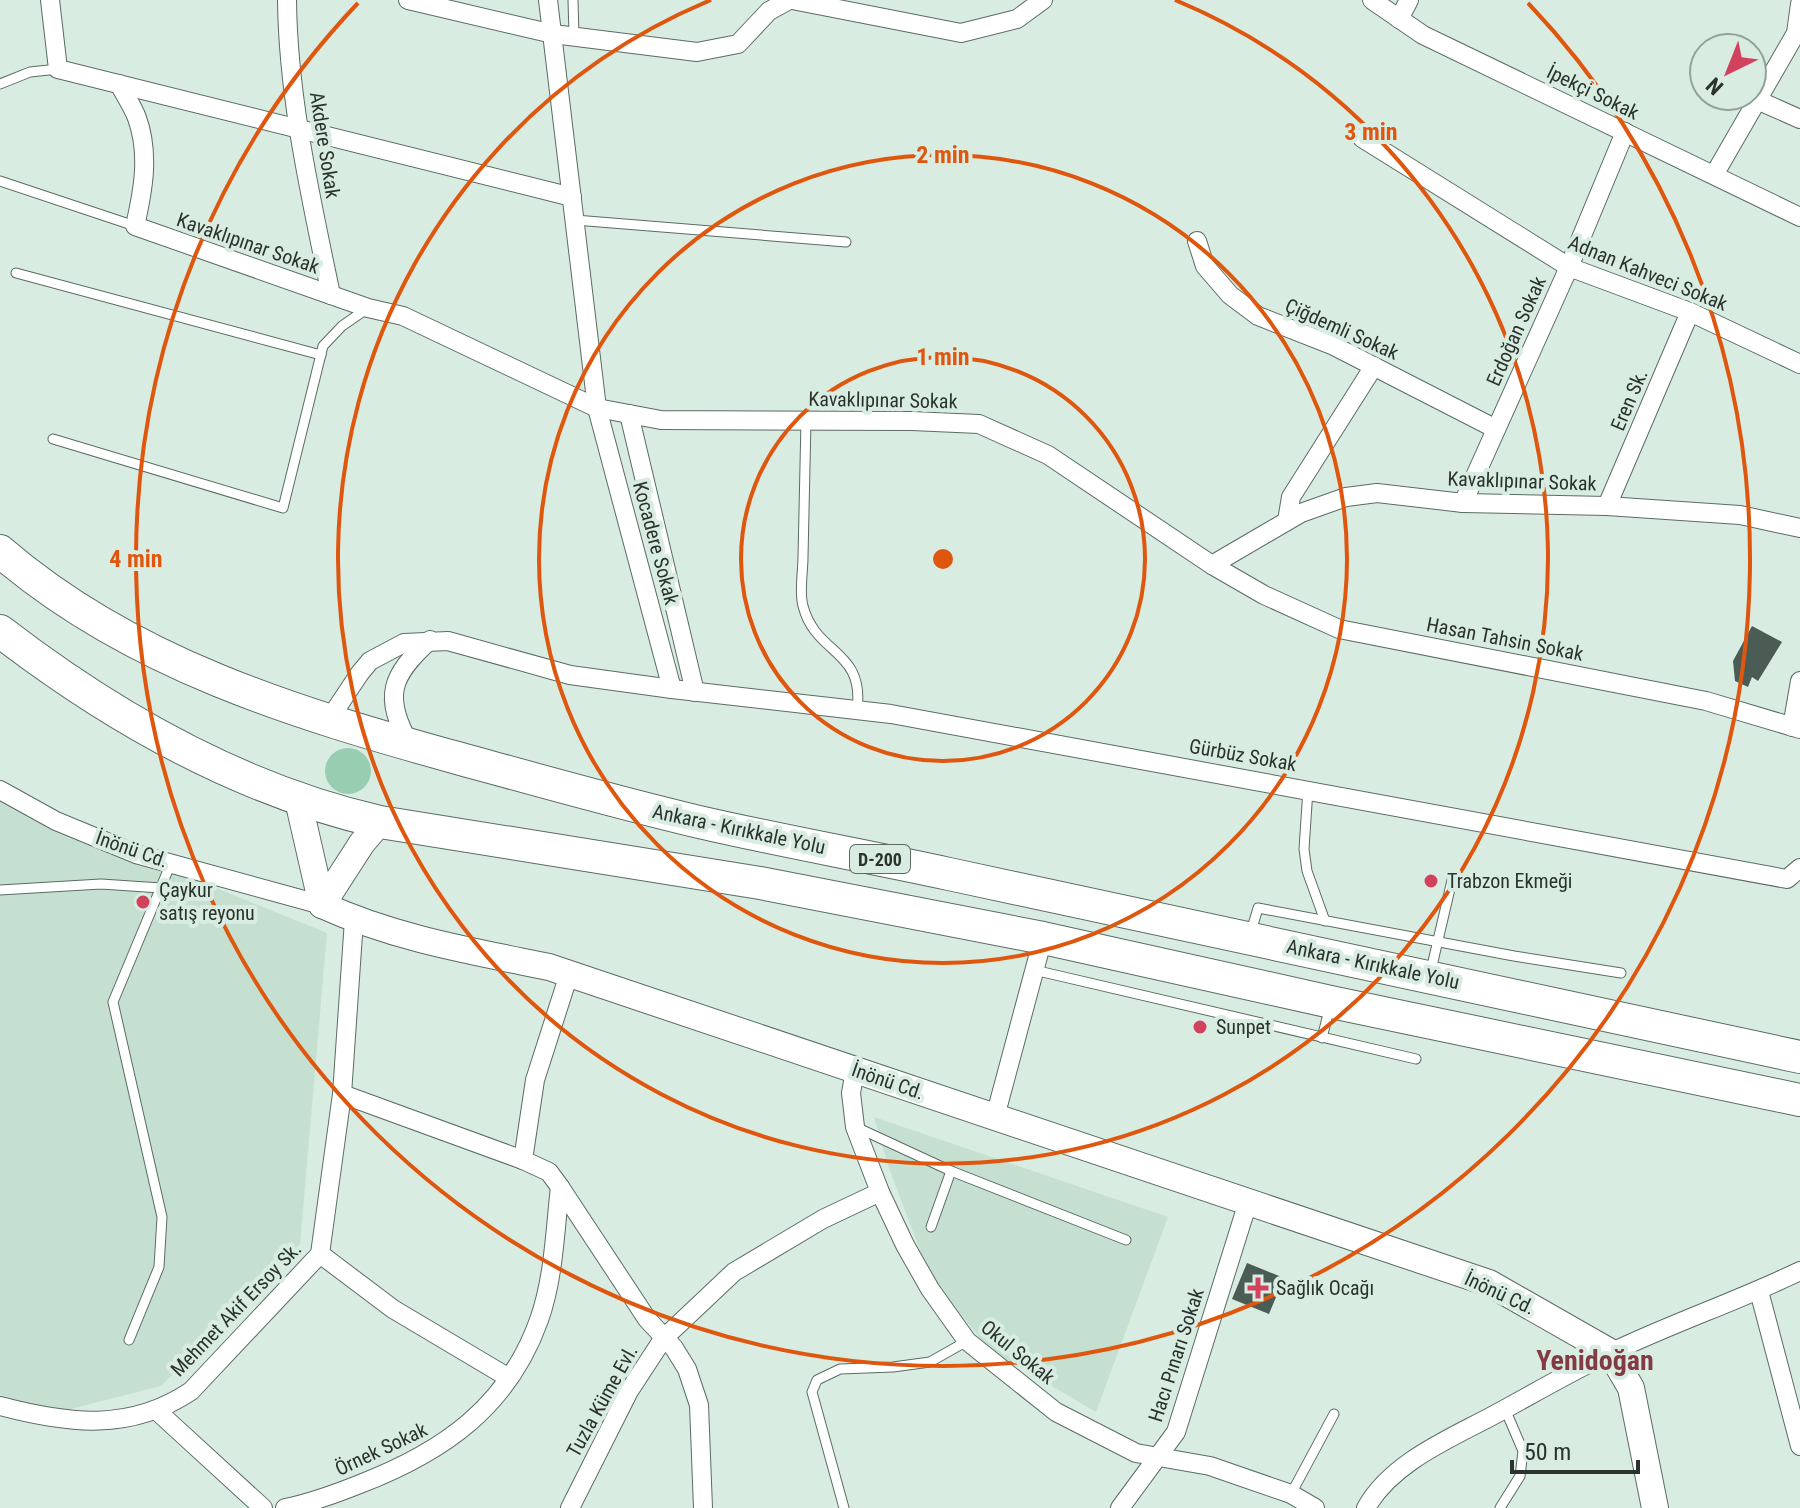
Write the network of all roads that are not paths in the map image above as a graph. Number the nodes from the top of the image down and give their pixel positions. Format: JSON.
{"nodes":[{"id":1,"x":50,"y":0,"type":"edge"},
{"id":2,"x":287,"y":0,"type":"edge"},
{"id":3,"x":408,"y":0,"type":"edge"},
{"id":4,"x":548,"y":0,"type":"edge"},
{"id":5,"x":573,"y":0,"type":"edge"},
{"id":6,"x":791,"y":0,"type":"edge"},
{"id":7,"x":1043,"y":0,"type":"edge"},
{"id":8,"x":1372,"y":0,"type":"edge"},
{"id":9,"x":1409,"y":0,"type":"edge"},
{"id":10,"x":1800,"y":4,"type":"edge"},
{"id":11,"x":1399,"y":19,"type":"junction"},
{"id":12,"x":553,"y":34,"type":"junction"},
{"id":13,"x":574,"y":36,"type":"junction"},
{"id":14,"x":58,"y":69,"type":"junction"},
{"id":15,"x":1768,"y":81,"type":"edge"},
{"id":16,"x":0,"y":84,"type":"edge"},
{"id":17,"x":119,"y":84,"type":"junction"},
{"id":18,"x":1768,"y":105,"type":"edge"},
{"id":19,"x":1750,"y":112,"type":"edge"},
{"id":20,"x":1800,"y":119,"type":"edge"},
{"id":21,"x":299,"y":129,"type":"junction"},
{"id":22,"x":1625,"y":132,"type":"junction"},
{"id":23,"x":1362,"y":138,"type":"dead end"},
{"id":24,"x":1714,"y":175,"type":"junction"},
{"id":25,"x":0,"y":181,"type":"edge"},
{"id":26,"x":572,"y":197,"type":"junction"},
{"id":27,"x":1800,"y":217,"type":"edge"},
{"id":28,"x":575,"y":220,"type":"junction"},
{"id":29,"x":135,"y":226,"type":"junction"},
{"id":30,"x":1197,"y":241,"type":"dead end"},
{"id":31,"x":846,"y":242,"type":"dead end"},
{"id":32,"x":1569,"y":267,"type":"junction"},
{"id":33,"x":16,"y":273,"type":"dead end"},
{"id":34,"x":331,"y":295,"type":"junction"},
{"id":35,"x":368,"y":308,"type":"junction"},
{"id":36,"x":1690,"y":312,"type":"junction"},
{"id":37,"x":321,"y":355,"type":"junction"},
{"id":38,"x":1800,"y":364,"type":"edge"},
{"id":39,"x":1374,"y":366,"type":"junction"},
{"id":40,"x":597,"y":408,"type":"junction"},
{"id":41,"x":629,"y":414,"type":"junction"},
{"id":42,"x":806,"y":420,"type":"junction"},
{"id":43,"x":1496,"y":429,"type":"junction"},
{"id":44,"x":53,"y":439,"type":"dead end"},
{"id":45,"x":1463,"y":503,"type":"junction"},
{"id":46,"x":1607,"y":506,"type":"junction"},
{"id":47,"x":1287,"y":521,"type":"junction"},
{"id":48,"x":1800,"y":528,"type":"edge"},
{"id":49,"x":0,"y":551,"type":"edge"},
{"id":50,"x":1212,"y":565,"type":"junction"},
{"id":51,"x":0,"y":631,"type":"edge"},
{"id":52,"x":430,"y":640,"type":"junction"},
{"id":53,"x":1800,"y":681,"type":"edge"},
{"id":54,"x":672,"y":689,"type":"junction"},
{"id":55,"x":695,"y":692,"type":"junction"},
{"id":56,"x":857,"y":710,"type":"junction"},
{"id":57,"x":328,"y":721,"type":"junction"},
{"id":58,"x":1796,"y":728,"type":"edge"},
{"id":59,"x":410,"y":745,"type":"junction"},
{"id":60,"x":1308,"y":789,"type":"junction"},
{"id":61,"x":0,"y":790,"type":"edge"},
{"id":62,"x":298,"y":800,"type":"junction"},
{"id":63,"x":380,"y":822,"type":"junction"},
{"id":64,"x":171,"y":863,"type":"junction"},
{"id":65,"x":1800,"y":868,"type":"edge"},
{"id":66,"x":1453,"y":876,"type":"dead end"},
{"id":67,"x":161,"y":888,"type":"junction"},
{"id":68,"x":0,"y":890,"type":"edge"},
{"id":69,"x":322,"y":905,"type":"junction"},
{"id":70,"x":354,"y":920,"type":"junction"},
{"id":71,"x":1325,"y":921,"type":"junction"},
{"id":72,"x":1043,"y":938,"type":"junction"},
{"id":73,"x":1249,"y":938,"type":"junction"},
{"id":74,"x":1436,"y":942,"type":"junction"},
{"id":75,"x":1034,"y":970,"type":"junction"},
{"id":76,"x":1621,"y":973,"type":"dead end"},
{"id":77,"x":569,"y":974,"type":"junction"},
{"id":78,"x":1430,"y":976,"type":"junction"},
{"id":79,"x":1331,"y":1002,"type":"junction"},
{"id":80,"x":1322,"y":1038,"type":"junction"},
{"id":81,"x":1800,"y":1057,"type":"edge"},
{"id":82,"x":1416,"y":1059,"type":"dead end"},
{"id":83,"x":855,"y":1070,"type":"junction"},
{"id":84,"x":342,"y":1094,"type":"junction"},
{"id":85,"x":1800,"y":1100,"type":"edge"},
{"id":86,"x":995,"y":1117,"type":"junction"},
{"id":87,"x":855,"y":1127,"type":"junction"},
{"id":88,"x":523,"y":1160,"type":"junction"},
{"id":89,"x":951,"y":1171,"type":"junction"},
{"id":90,"x":560,"y":1187,"type":"junction"},
{"id":91,"x":880,"y":1192,"type":"junction"},
{"id":92,"x":1248,"y":1202,"type":"junction"},
{"id":93,"x":931,"y":1227,"type":"dead end"},
{"id":94,"x":1126,"y":1240,"type":"dead end"},
{"id":95,"x":320,"y":1254,"type":"junction"},
{"id":96,"x":1800,"y":1271,"type":"edge"},
{"id":97,"x":1759,"y":1291,"type":"junction"},
{"id":98,"x":663,"y":1339,"type":"junction"},
{"id":99,"x":129,"y":1340,"type":"dead end"},
{"id":100,"x":967,"y":1341,"type":"junction"},
{"id":101,"x":1610,"y":1352,"type":"junction"},
{"id":102,"x":509,"y":1378,"type":"junction"},
{"id":103,"x":0,"y":1406,"type":"edge"},
{"id":104,"x":1505,"y":1409,"type":"junction"},
{"id":105,"x":156,"y":1410,"type":"junction"},
{"id":106,"x":1334,"y":1414,"type":"dead end"},
{"id":107,"x":1800,"y":1446,"type":"edge"},
{"id":108,"x":1158,"y":1458,"type":"junction"},
{"id":109,"x":1291,"y":1494,"type":"junction"},
{"id":110,"x":263,"y":1508,"type":"edge"},
{"id":111,"x":285,"y":1508,"type":"edge"},
{"id":112,"x":570,"y":1508,"type":"edge"},
{"id":113,"x":703,"y":1508,"type":"edge"},
{"id":114,"x":844,"y":1508,"type":"edge"},
{"id":115,"x":1120,"y":1508,"type":"edge"},
{"id":116,"x":1315,"y":1508,"type":"edge"},
{"id":117,"x":1366,"y":1508,"type":"edge"},
{"id":118,"x":1500,"y":1508,"type":"edge"},
{"id":119,"x":1655,"y":1508,"type":"edge"}],
"edges":[{"from":1,"to":14,"type":"street"},
{"from":2,"to":21,"type":"street","name":"Akdere Sokak"},
{"from":3,"to":12,"type":"street"},
{"from":4,"to":12,"type":"street","name":"Kocadere Sokak"},
{"from":5,"to":13,"type":"lane"},
{"from":6,"to":7,"type":"street"},
{"from":6,"to":13,"type":"street"},
{"from":8,"to":11,"type":"street","name":"İpekçi Sokak"},
{"from":9,"to":11,"type":"street"},
{"from":10,"to":15,"type":"street"},
{"from":11,"to":22,"type":"street","name":"İpekçi Sokak"},
{"from":12,"to":13,"type":"street"},
{"from":12,"to":26,"type":"street","name":"Kocadere Sokak"},
{"from":14,"to":16,"type":"lane"},
{"from":14,"to":17,"type":"street"},
{"from":17,"to":21,"type":"street"},
{"from":17,"to":29,"type":"street"},
{"from":18,"to":20,"type":"street"},
{"from":19,"to":24,"type":"street"},
{"from":21,"to":26,"type":"street"},
{"from":21,"to":34,"type":"street","name":"Akdere Sokak"},
{"from":22,"to":24,"type":"street","name":"İpekçi Sokak"},
{"from":22,"to":32,"type":"street","name":"Erdoğan Sokak"},
{"from":23,"to":32,"type":"street","name":"Adnan Kahveci Sokak"},
{"from":24,"to":27,"type":"street","name":"İpekçi Sokak"},
{"from":25,"to":29,"type":"lane"},
{"from":26,"to":28,"type":"street","name":"Kocadere Sokak"},
{"from":28,"to":31,"type":"lane"},
{"from":28,"to":40,"type":"street","name":"Kocadere Sokak"},
{"from":29,"to":34,"type":"street","name":"Kavaklıpınar Sokak"},
{"from":30,"to":39,"type":"street","name":"Çiğdemli Sokak"},
{"from":32,"to":36,"type":"street","name":"Adnan Kahveci Sokak"},
{"from":32,"to":43,"type":"street","name":"Erdoğan Sokak"},
{"from":33,"to":37,"type":"lane"},
{"from":34,"to":35,"type":"street","name":"Kavaklıpınar Sokak"},
{"from":35,"to":37,"type":"lane"},
{"from":35,"to":40,"type":"street","name":"Kavaklıpınar Sokak"},
{"from":36,"to":38,"type":"street","name":"Adnan Kahveci Sokak"},
{"from":36,"to":46,"type":"street","name":"Eren Sk."},
{"from":37,"to":44,"type":"lane"},
{"from":39,"to":43,"type":"street","name":"Çiğdemli Sokak"},
{"from":39,"to":47,"type":"street"},
{"from":40,"to":41,"type":"street","name":"Kavaklıpınar Sokak"},
{"from":40,"to":54,"type":"street","name":"Kocadere Sokak"},
{"from":41,"to":42,"type":"street","name":"Kavaklıpınar Sokak"},
{"from":41,"to":55,"type":"street","name":"Kocadere Sokak"},
{"from":42,"to":50,"type":"street","name":"Kavaklıpınar Sokak"},
{"from":42,"to":56,"type":"lane"},
{"from":43,"to":45,"type":"street","name":"Erdoğan Sokak"},
{"from":45,"to":46,"type":"street","name":"Kavaklıpınar Sokak"},
{"from":45,"to":47,"type":"street","name":"Kavaklıpınar Sokak"},
{"from":46,"to":48,"type":"street","name":"Kavaklıpınar Sokak"},
{"from":47,"to":50,"type":"street","name":"Kavaklıpınar Sokak"},
{"from":49,"to":57,"type":"highway","name":"Ankara - Kırıkkale Yolu","number":"D-200"},
{"from":50,"to":58,"type":"street","name":"Hasan Tahsin Sokak"},
{"from":51,"to":62,"type":"highway","number":"D-200"},
{"from":52,"to":54,"type":"street","name":"Gürbüz Sokak"},
{"from":52,"to":57,"type":"street","name":"Gürbüz Sokak"},
{"from":52,"to":59,"type":"street"},
{"from":53,"to":58,"type":"street"},
{"from":54,"to":55,"type":"street","name":"Gürbüz Sokak"},
{"from":55,"to":56,"type":"street","name":"Gürbüz Sokak"},
{"from":56,"to":60,"type":"street","name":"Gürbüz Sokak"},
{"from":57,"to":59,"type":"highway","name":"Ankara - Kırıkkale Yolu","number":"D-200"},
{"from":59,"to":73,"type":"highway","name":"Ankara - Kırıkkale Yolu","number":"D-200"},
{"from":60,"to":65,"type":"street","name":"Gürbüz Sokak"},
{"from":60,"to":71,"type":"lane"},
{"from":61,"to":64,"type":"street","name":"İnönü Cd."},
{"from":62,"to":63,"type":"highway","number":"D-200"},
{"from":62,"to":69,"type":"street"},
{"from":63,"to":69,"type":"street"},
{"from":63,"to":72,"type":"highway","number":"D-200"},
{"from":64,"to":67,"type":"lane"},
{"from":64,"to":69,"type":"street","name":"İnönü Cd."},
{"from":66,"to":74,"type":"lane"},
{"from":67,"to":68,"type":"lane"},
{"from":67,"to":99,"type":"lane"},
{"from":69,"to":70,"type":"street","name":"İnönü Cd."},
{"from":70,"to":77,"type":"street","name":"İnönü Cd."},
{"from":70,"to":84,"type":"street","name":"Mehmet Akif Ersoy Sk."},
{"from":71,"to":73,"type":"lane"},
{"from":71,"to":74,"type":"lane"},
{"from":72,"to":75,"type":"street"},
{"from":72,"to":79,"type":"highway","number":"D-200"},
{"from":73,"to":78,"type":"highway","name":"Ankara - Kırıkkale Yolu","number":"D-200"},
{"from":74,"to":76,"type":"lane"},
{"from":74,"to":78,"type":"lane"},
{"from":75,"to":80,"type":"lane"},
{"from":75,"to":86,"type":"street"},
{"from":77,"to":83,"type":"street","name":"İnönü Cd."},
{"from":77,"to":88,"type":"street"},
{"from":78,"to":81,"type":"highway","name":"Ankara - Kırıkkale Yolu","number":"D-200"},
{"from":79,"to":80,"type":"lane"},
{"from":79,"to":85,"type":"highway","number":"D-200"},
{"from":80,"to":82,"type":"lane"},
{"from":83,"to":86,"type":"street","name":"İnönü Cd."},
{"from":83,"to":87,"type":"street","name":"Okul Sokak"},
{"from":84,"to":88,"type":"street"},
{"from":84,"to":95,"type":"street","name":"Mehmet Akif Ersoy Sk."},
{"from":86,"to":92,"type":"street","name":"İnönü Cd."},
{"from":87,"to":89,"type":"lane"},
{"from":87,"to":91,"type":"street","name":"Okul Sokak"},
{"from":88,"to":90,"type":"street"},
{"from":89,"to":93,"type":"lane"},
{"from":89,"to":94,"type":"lane"},
{"from":90,"to":98,"type":"street"},
{"from":90,"to":102,"type":"street","name":"Örnek Sokak"},
{"from":91,"to":98,"type":"street","name":"Tuzla Küme Evl."},
{"from":91,"to":100,"type":"street","name":"Okul Sokak"},
{"from":92,"to":101,"type":"street","name":"İnönü Cd."},
{"from":92,"to":108,"type":"street","name":"Hacı Pınarı Sokak"},
{"from":95,"to":102,"type":"street"},
{"from":95,"to":105,"type":"street","name":"Mehmet Akif Ersoy Sk."},
{"from":96,"to":97,"type":"street"},
{"from":97,"to":101,"type":"street"},
{"from":97,"to":107,"type":"street"},
{"from":98,"to":112,"type":"street","name":"Tuzla Küme Evl."},
{"from":98,"to":113,"type":"street"},
{"from":100,"to":108,"type":"street","name":"Okul Sokak"},
{"from":100,"to":114,"type":"lane"},
{"from":101,"to":104,"type":"street"},
{"from":101,"to":119,"type":"street"},
{"from":102,"to":111,"type":"street","name":"Örnek Sokak"},
{"from":103,"to":105,"type":"street","name":"Mehmet Akif Ersoy Sk."},
{"from":104,"to":117,"type":"street"},
{"from":104,"to":118,"type":"lane"},
{"from":105,"to":110,"type":"street"},
{"from":106,"to":109,"type":"lane"},
{"from":108,"to":109,"type":"street","name":"Okul Sokak"},
{"from":108,"to":115,"type":"street","name":"Hacı Pınarı Sokak"},
{"from":109,"to":116,"type":"street","name":"Okul Sokak"}]}
